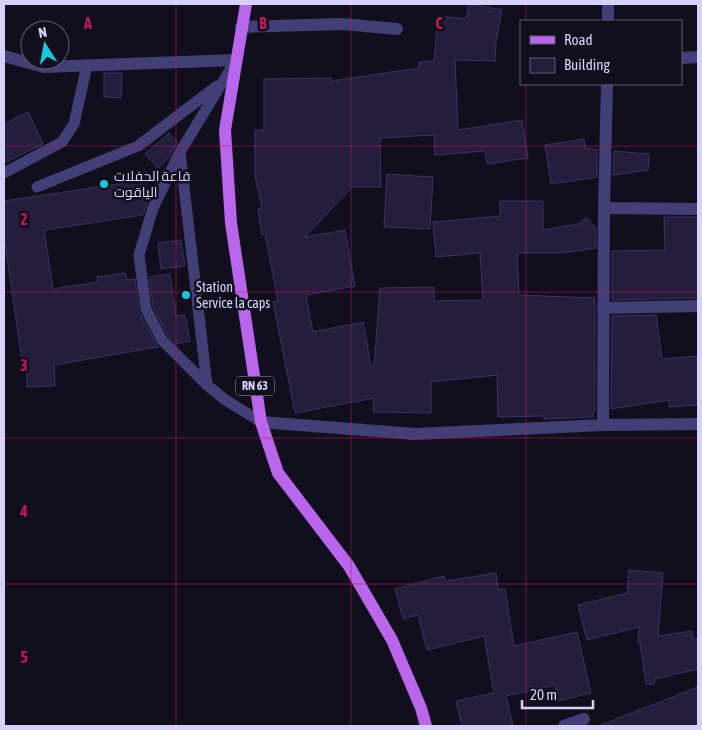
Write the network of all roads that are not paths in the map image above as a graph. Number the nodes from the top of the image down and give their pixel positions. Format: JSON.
{"nodes":[{"id":1,"x":246,"y":4,"type":"edge"},
{"id":2,"x":608,"y":4,"type":"edge"},
{"id":3,"x":608,"y":20,"type":"edge"},
{"id":4,"x":241,"y":27,"type":"junction"},
{"id":5,"x":398,"y":29,"type":"dead end"},
{"id":6,"x":4,"y":56,"type":"edge"},
{"id":7,"x":698,"y":57,"type":"edge"},
{"id":8,"x":682,"y":58,"type":"edge"},
{"id":9,"x":236,"y":60,"type":"junction"},
{"id":10,"x":87,"y":65,"type":"junction"},
{"id":11,"x":223,"y":81,"type":"junction"},
{"id":12,"x":607,"y":85,"type":"edge"},
{"id":13,"x":180,"y":152,"type":"junction"},
{"id":14,"x":4,"y":173,"type":"edge"},
{"id":15,"x":37,"y":187,"type":"dead end"},
{"id":16,"x":604,"y":208,"type":"junction"},
{"id":17,"x":698,"y":209,"type":"edge"},
{"id":18,"x":698,"y":306,"type":"edge"},
{"id":19,"x":603,"y":308,"type":"junction"},
{"id":20,"x":207,"y":385,"type":"junction"},
{"id":21,"x":261,"y":422,"type":"junction"},
{"id":22,"x":698,"y":424,"type":"edge"},
{"id":23,"x":603,"y":425,"type":"junction"},
{"id":24,"x":584,"y":719,"type":"dead end"},
{"id":25,"x":426,"y":726,"type":"edge"},
{"id":26,"x":564,"y":726,"type":"edge"}],
"edges":[{"from":1,"to":4,"type":"main road","number":"RN 63"},
{"from":2,"to":3,"type":"street"},
{"from":4,"to":5,"type":"street"},
{"from":4,"to":9,"type":"main road","number":"RN 63"},
{"from":6,"to":10,"type":"street"},
{"from":7,"to":8,"type":"street"},
{"from":9,"to":10,"type":"street"},
{"from":9,"to":11,"type":"lane"},
{"from":9,"to":21,"type":"main road","number":"RN 63"},
{"from":10,"to":14,"type":"lane"},
{"from":11,"to":13,"type":"lane"},
{"from":11,"to":15,"type":"lane"},
{"from":12,"to":16,"type":"street"},
{"from":13,"to":20,"type":"lane"},
{"from":13,"to":20,"type":"lane"},
{"from":16,"to":17,"type":"street"},
{"from":16,"to":19,"type":"street"},
{"from":18,"to":19,"type":"street"},
{"from":19,"to":23,"type":"street"},
{"from":20,"to":21,"type":"lane"},
{"from":21,"to":23,"type":"street"},
{"from":21,"to":25,"type":"main road","number":"RN 63"},
{"from":22,"to":23,"type":"street"},
{"from":24,"to":26,"type":"street"}]}
